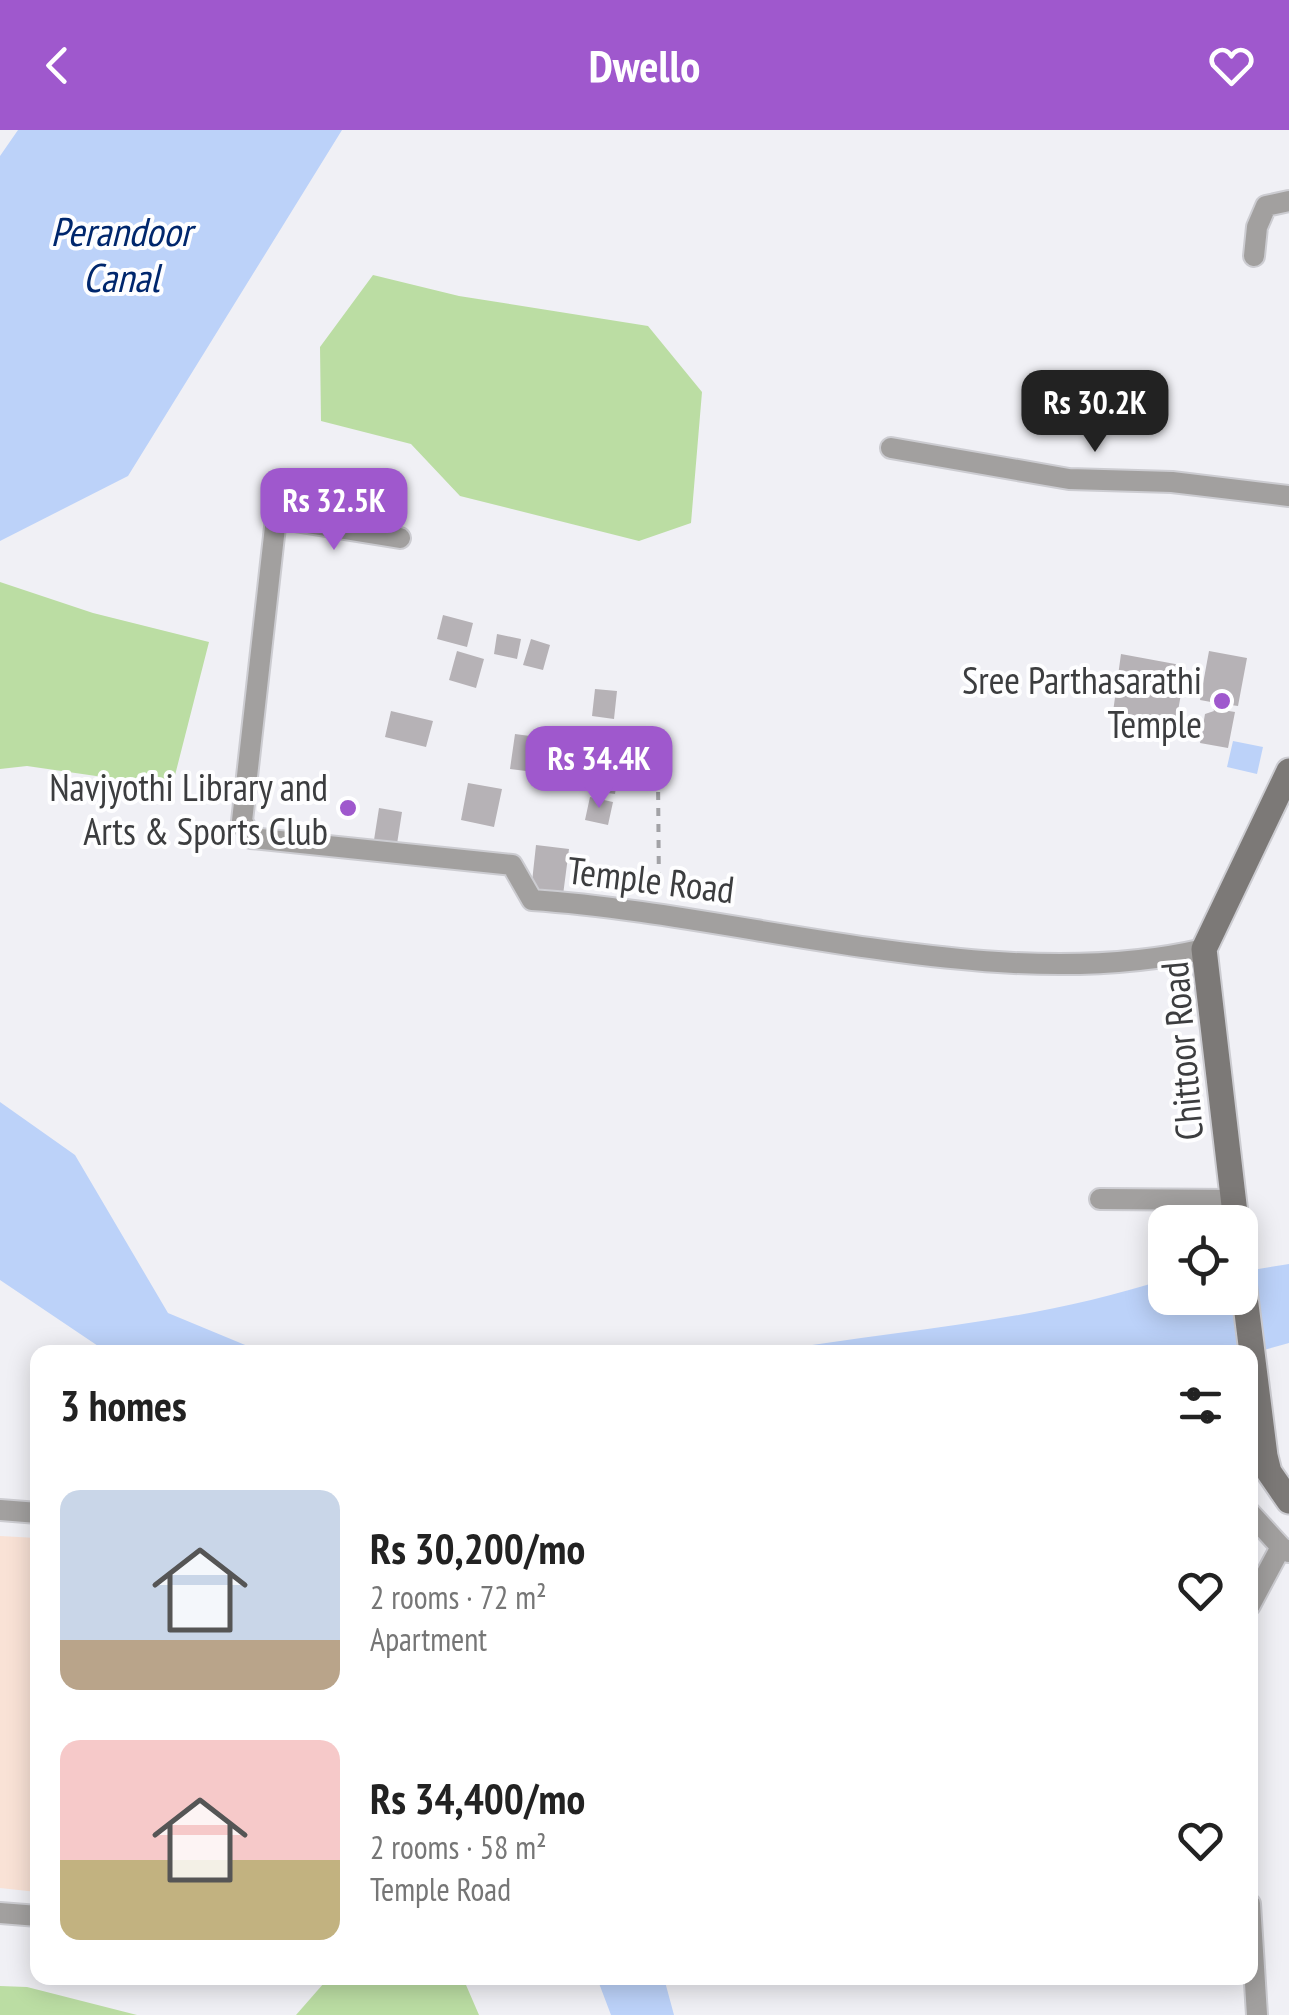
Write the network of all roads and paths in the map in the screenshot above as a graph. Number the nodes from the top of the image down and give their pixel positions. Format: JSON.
{"nodes":[{"id":1,"x":1289,"y":201,"type":"edge"},
{"id":2,"x":1254,"y":256,"type":"dead end"},
{"id":3,"x":891,"y":448,"type":"dead end"},
{"id":4,"x":1289,"y":496,"type":"edge"},
{"id":5,"x":400,"y":538,"type":"dead end"},
{"id":6,"x":1289,"y":770,"type":"edge"},
{"id":7,"x":658,"y":776,"type":"dead end"},
{"id":8,"x":659,"y":914,"type":"junction"},
{"id":9,"x":1204,"y":949,"type":"junction"},
{"id":10,"x":1100,"y":1199,"type":"dead end"},
{"id":11,"x":1167,"y":1205,"type":"edge"},
{"id":12,"x":1233,"y":1205,"type":"edge"},
{"id":13,"x":1247,"y":1315,"type":"edge"},
{"id":14,"x":1251,"y":1345,"type":"edge"},
{"id":15,"x":1258,"y":1398,"type":"edge"},
{"id":16,"x":1289,"y":1501,"type":"edge"},
{"id":17,"x":0,"y":1510,"type":"edge"},
{"id":18,"x":30,"y":1512,"type":"edge"},
{"id":19,"x":1258,"y":1521,"type":"edge"},
{"id":20,"x":1285,"y":1549,"type":"edge"},
{"id":21,"x":1258,"y":1592,"type":"edge"},
{"id":22,"x":0,"y":1913,"type":"edge"},
{"id":23,"x":30,"y":1915,"type":"edge"},
{"id":24,"x":1255,"y":1985,"type":"edge"},
{"id":25,"x":1257,"y":2015,"type":"edge"}],
"edges":[{"from":1,"to":2,"type":"street"},
{"from":3,"to":4,"type":"street"},
{"from":5,"to":8,"type":"street","name":"Temple Road"},
{"from":6,"to":9,"type":"main road","name":"Chittoor Road"},
{"from":7,"to":8,"type":"path"},
{"from":8,"to":9,"type":"street","name":"Temple Road"},
{"from":9,"to":12,"type":"main road","name":"Chittoor Road"},
{"from":10,"to":11,"type":"street"},
{"from":13,"to":14,"type":"main road"},
{"from":15,"to":16,"type":"main road"},
{"from":17,"to":18,"type":"street"},
{"from":19,"to":20,"type":"street"},
{"from":20,"to":21,"type":"street"},
{"from":22,"to":23,"type":"street"},
{"from":24,"to":25,"type":"street"}]}
